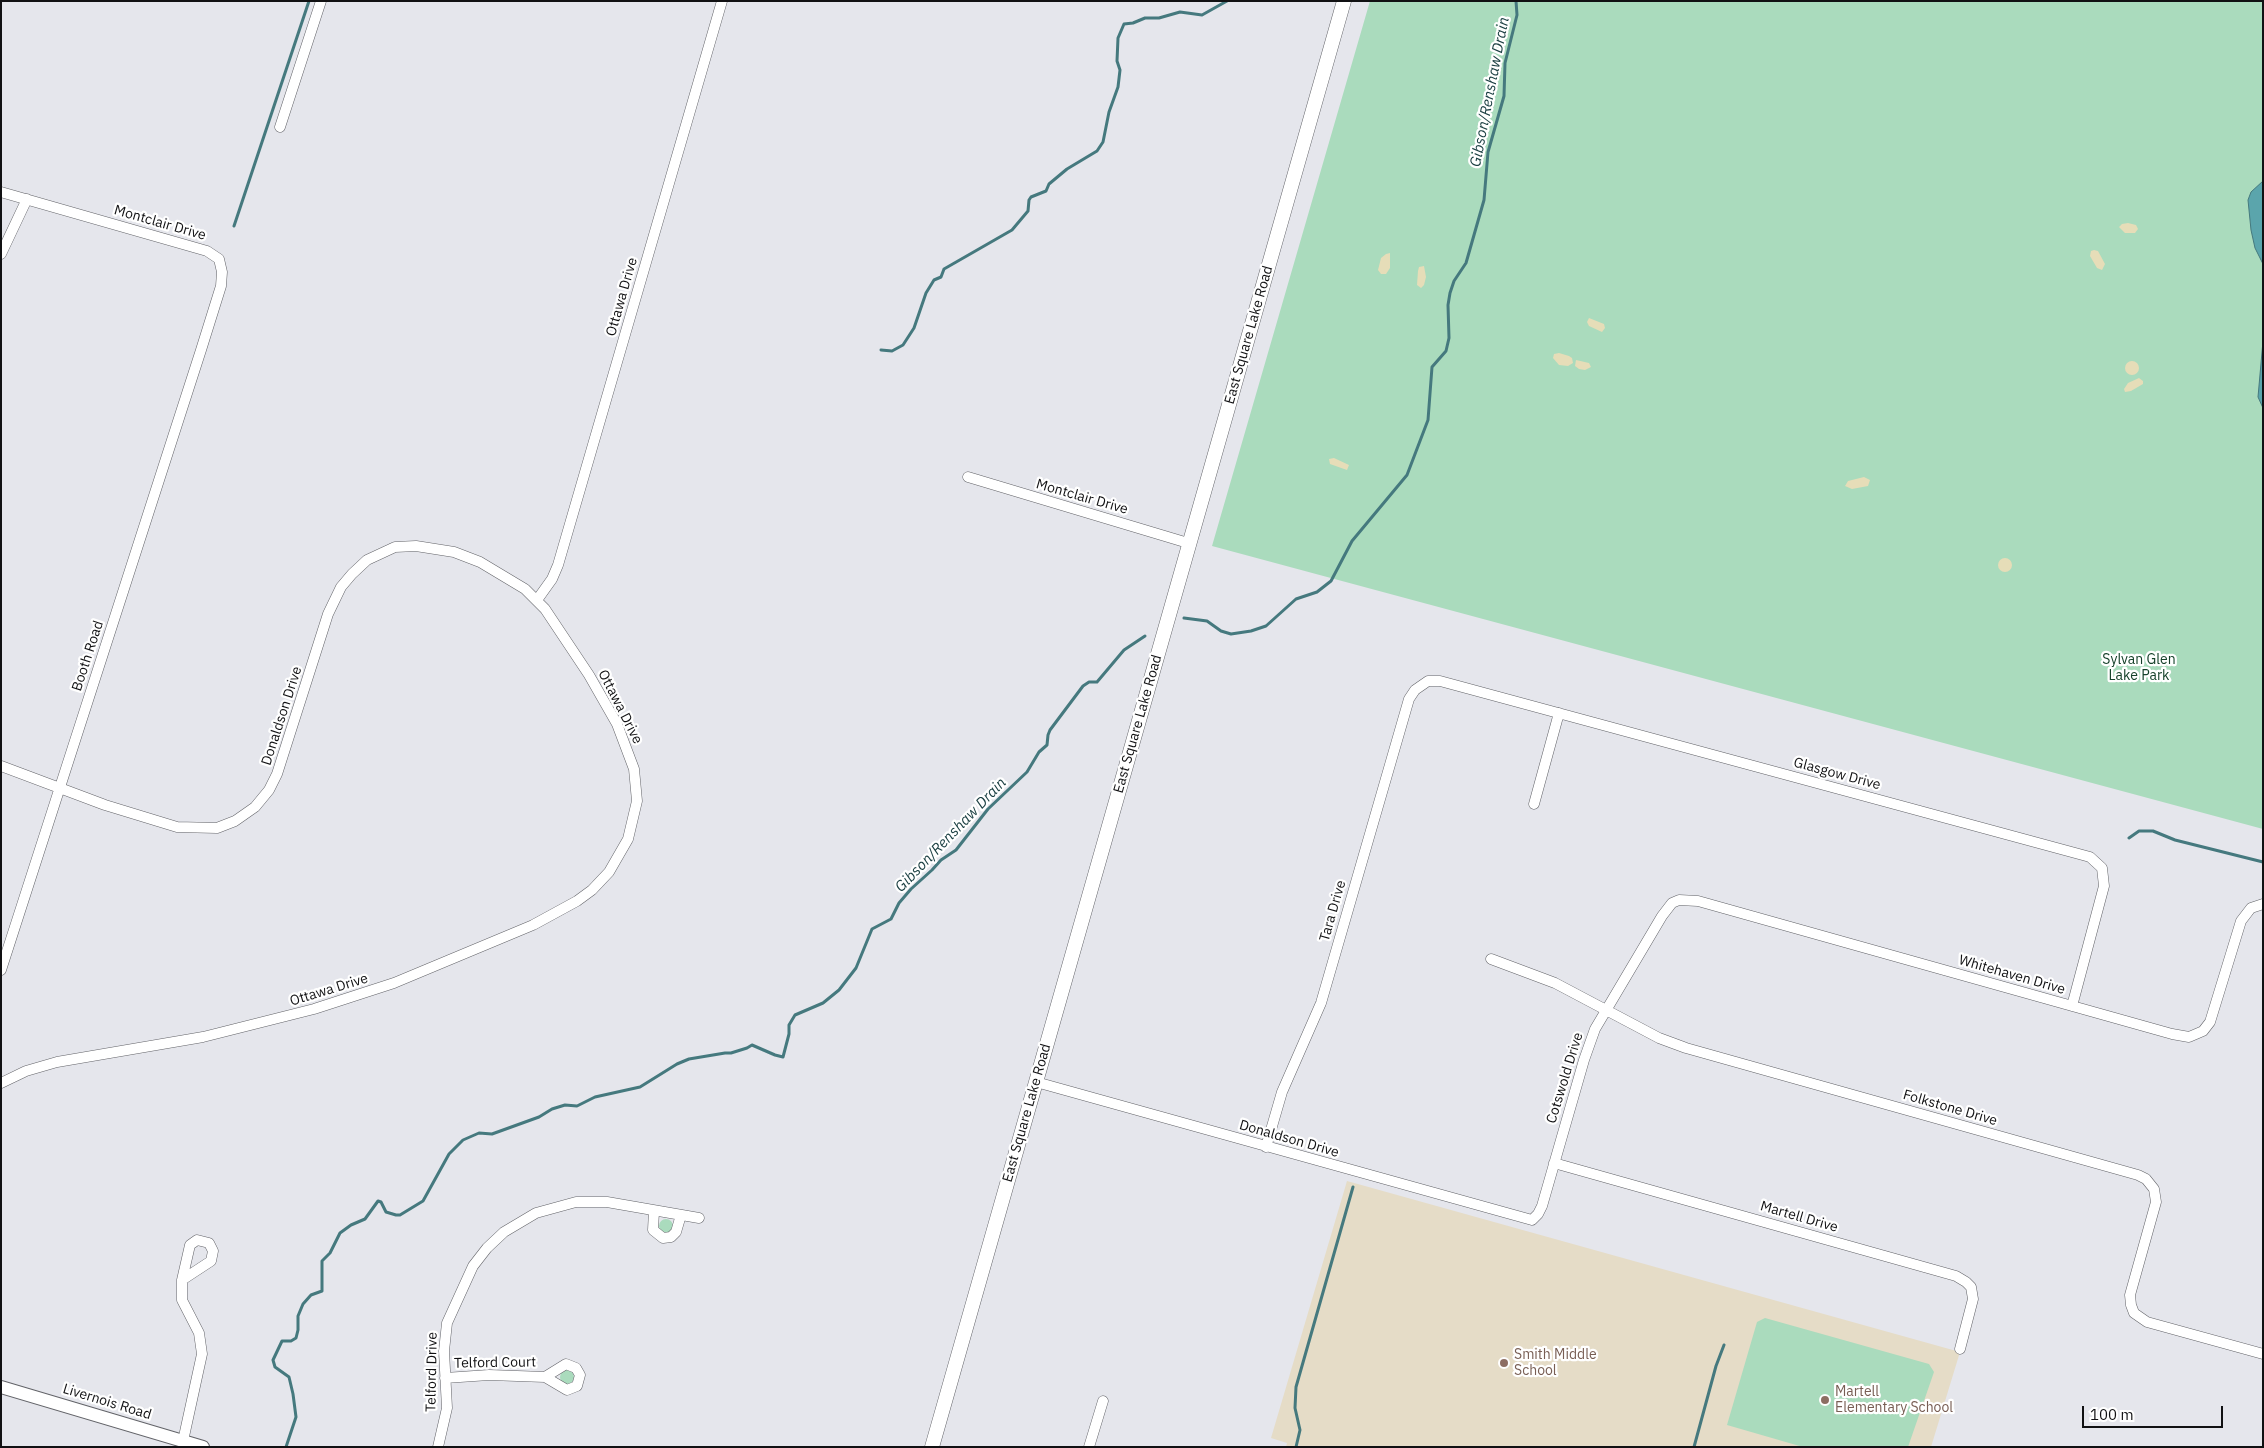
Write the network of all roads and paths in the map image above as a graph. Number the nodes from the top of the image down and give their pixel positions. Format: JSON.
{"nodes":[{"id":1,"x":321,"y":1,"type":"edge"},
{"id":2,"x":722,"y":1,"type":"edge"},
{"id":3,"x":1344,"y":1,"type":"edge"},
{"id":4,"x":280,"y":127,"type":"dead end"},
{"id":5,"x":1,"y":192,"type":"edge"},
{"id":6,"x":27,"y":199,"type":"junction"},
{"id":7,"x":1,"y":254,"type":"edge"},
{"id":8,"x":201,"y":350,"type":"joint"},
{"id":9,"x":968,"y":477,"type":"dead end"},
{"id":10,"x":1188,"y":543,"type":"junction"},
{"id":11,"x":537,"y":600,"type":"junction"},
{"id":12,"x":1423,"y":683,"type":"joint"},
{"id":13,"x":1559,"y":713,"type":"junction"},
{"id":14,"x":1,"y":766,"type":"edge"},
{"id":15,"x":60,"y":788,"type":"junction"},
{"id":16,"x":1534,"y":804,"type":"dead end"},
{"id":17,"x":1672,"y":903,"type":"joint"},
{"id":18,"x":2263,"y":904,"type":"edge"},
{"id":19,"x":1491,"y":959,"type":"dead end"},
{"id":20,"x":1,"y":970,"type":"edge"},
{"id":21,"x":2072,"y":1006,"type":"junction"},
{"id":22,"x":1607,"y":1009,"type":"junction"},
{"id":23,"x":1036,"y":1082,"type":"junction"},
{"id":24,"x":1,"y":1083,"type":"edge"},
{"id":25,"x":1266,"y":1147,"type":"junction"},
{"id":26,"x":1554,"y":1163,"type":"junction"},
{"id":27,"x":654,"y":1211,"type":"junction"},
{"id":28,"x":681,"y":1215,"type":"junction"},
{"id":29,"x":699,"y":1218,"type":"dead end"},
{"id":30,"x":1536,"y":1218,"type":"joint"},
{"id":31,"x":182,"y":1280,"type":"dead end"},
{"id":32,"x":1960,"y":1349,"type":"dead end"},
{"id":33,"x":2263,"y":1354,"type":"edge"},
{"id":34,"x":545,"y":1377,"type":"dead end"},
{"id":35,"x":445,"y":1378,"type":"junction"},
{"id":36,"x":1,"y":1387,"type":"edge"},
{"id":37,"x":1103,"y":1401,"type":"dead end"},
{"id":38,"x":183,"y":1441,"type":"junction"},
{"id":39,"x":203,"y":1447,"type":"edge"},
{"id":40,"x":438,"y":1447,"type":"edge"},
{"id":41,"x":932,"y":1447,"type":"edge"},
{"id":42,"x":1089,"y":1447,"type":"edge"}],
"edges":[{"from":1,"to":4,"type":"street"},
{"from":2,"to":11,"type":"street","name":"Ottawa Drive"},
{"from":3,"to":10,"type":"main road","name":"East Square Lake Road"},
{"from":5,"to":6,"type":"street","name":"Montclair Drive"},
{"from":6,"to":7,"type":"street"},
{"from":6,"to":8,"type":"street","name":"Montclair Drive"},
{"from":8,"to":15,"type":"street","name":"Booth Road"},
{"from":9,"to":10,"type":"street","name":"Montclair Drive"},
{"from":10,"to":23,"type":"main road","name":"East Square Lake Road"},
{"from":11,"to":15,"type":"street","name":"Donaldson Drive"},
{"from":11,"to":24,"type":"street","name":"Ottawa Drive"},
{"from":12,"to":13,"type":"street","name":"Glasgow Drive"},
{"from":12,"to":25,"type":"street","name":"Tara Drive"},
{"from":13,"to":16,"type":"street"},
{"from":13,"to":21,"type":"street","name":"Glasgow Drive"},
{"from":14,"to":15,"type":"street","name":"Donaldson Drive"},
{"from":15,"to":20,"type":"street","name":"Booth Road"},
{"from":17,"to":21,"type":"street","name":"Whitehaven Drive"},
{"from":17,"to":22,"type":"street","name":"Cotswold Drive"},
{"from":18,"to":21,"type":"street","name":"Whitehaven Drive"},
{"from":19,"to":22,"type":"street","name":"Folkstone Drive"},
{"from":22,"to":26,"type":"street","name":"Cotswold Drive"},
{"from":22,"to":33,"type":"street","name":"Folkstone Drive"},
{"from":23,"to":25,"type":"street","name":"Donaldson Drive"},
{"from":23,"to":41,"type":"main road","name":"East Square Lake Road"},
{"from":25,"to":30,"type":"street","name":"Donaldson Drive"},
{"from":26,"to":30,"type":"street","name":"Cotswold Drive"},
{"from":26,"to":32,"type":"street","name":"Martell Drive"},
{"from":27,"to":28,"type":"street","name":"Telford Drive"},
{"from":27,"to":28,"type":"street"},
{"from":27,"to":35,"type":"street","name":"Telford Drive"},
{"from":28,"to":29,"type":"street","name":"Telford Drive"},
{"from":31,"to":38,"type":"street"},
{"from":34,"to":35,"type":"street","name":"Telford Court"},
{"from":35,"to":40,"type":"street","name":"Telford Drive"},
{"from":36,"to":38,"type":"street","name":"Livernois Road"},
{"from":37,"to":42,"type":"street"},
{"from":38,"to":39,"type":"street","name":"Livernois Road"}]}
